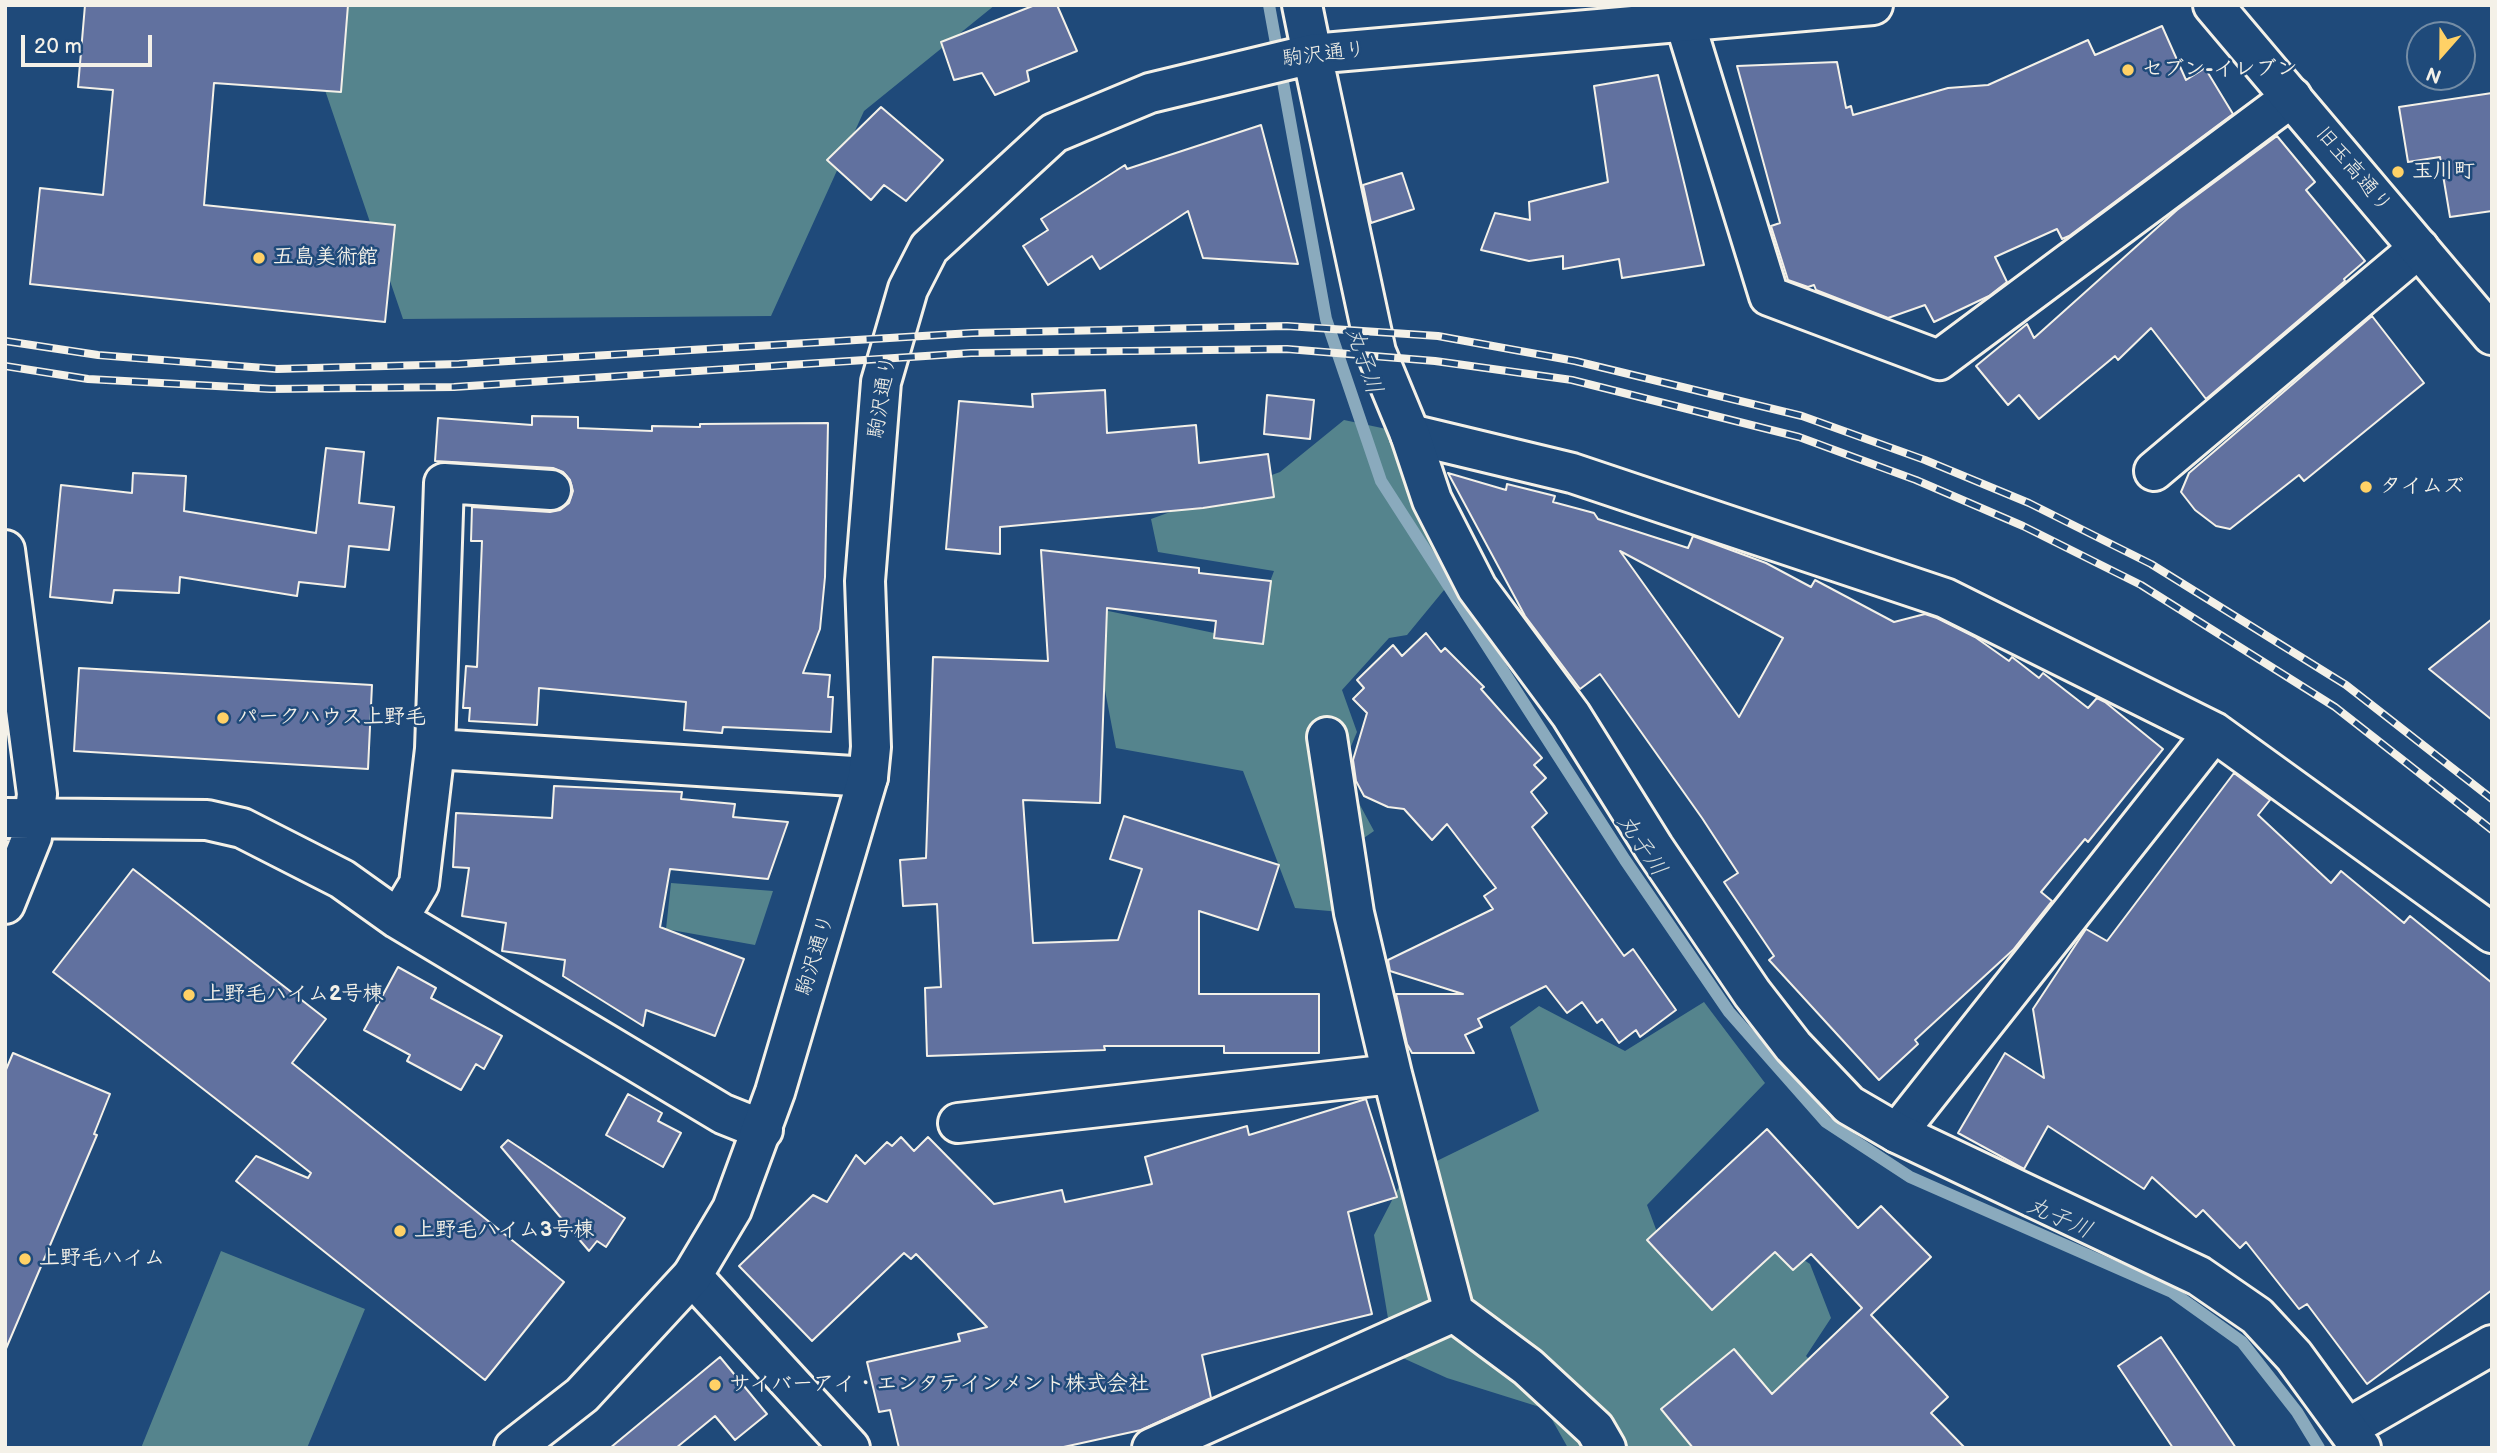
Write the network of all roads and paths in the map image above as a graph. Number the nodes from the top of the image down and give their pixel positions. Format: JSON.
{"nodes":[{"id":1,"x":1302,"y":5,"type":"edge"},
{"id":2,"x":1873,"y":5,"type":"edge"},
{"id":3,"x":2213,"y":5,"type":"edge"},
{"id":4,"x":1685,"y":23,"type":"junction"},
{"id":5,"x":1311,"y":54,"type":"junction"},
{"id":6,"x":2292,"y":97,"type":"junction"},
{"id":7,"x":2419,"y":248,"type":"junction"},
{"id":8,"x":2485,"y":316,"type":"edge"},
{"id":9,"x":1410,"y":434,"type":"junction"},
{"id":10,"x":2154,"y":471,"type":"dead end"},
{"id":11,"x":551,"y":490,"type":"dead end"},
{"id":12,"x":5,"y":550,"type":"edge"},
{"id":13,"x":2214,"y":732,"type":"junction"},
{"id":14,"x":1327,"y":737,"type":"dead end"},
{"id":15,"x":435,"y":748,"type":"junction"},
{"id":16,"x":868,"y":777,"type":"junction"},
{"id":17,"x":20,"y":818,"type":"edge"},
{"id":18,"x":5,"y":904,"type":"edge"},
{"id":19,"x":398,"y":919,"type":"junction"},
{"id":20,"x":2492,"y":933,"type":"edge"},
{"id":21,"x":1392,"y":1074,"type":"junction"},
{"id":22,"x":958,"y":1123,"type":"dead end"},
{"id":23,"x":763,"y":1130,"type":"junction"},
{"id":24,"x":1897,"y":1133,"type":"junction"},
{"id":25,"x":692,"y":1276,"type":"junction"},
{"id":26,"x":1454,"y":1312,"type":"junction"},
{"id":27,"x":2492,"y":1345,"type":"edge"},
{"id":28,"x":2355,"y":1438,"type":"edge"},
{"id":29,"x":514,"y":1448,"type":"edge"},
{"id":30,"x":850,"y":1448,"type":"edge"},
{"id":31,"x":1152,"y":1448,"type":"edge"},
{"id":32,"x":1606,"y":1448,"type":"edge"}],
"edges":[{"from":1,"to":5,"type":"street"},
{"from":2,"to":4,"type":"street","name":"駒沢通り"},
{"from":3,"to":6,"type":"street","name":"旧玉高通り"},
{"from":4,"to":5,"type":"street","name":"駒沢通り"},
{"from":4,"to":6,"type":"street"},
{"from":5,"to":9,"type":"street"},
{"from":5,"to":16,"type":"street","name":"駒沢通り"},
{"from":6,"to":7,"type":"street","name":"旧玉高通り"},
{"from":7,"to":8,"type":"street","name":"旧玉高通り"},
{"from":7,"to":10,"type":"street"},
{"from":9,"to":13,"type":"street"},
{"from":9,"to":24,"type":"street"},
{"from":11,"to":15,"type":"street"},
{"from":12,"to":17,"type":"street"},
{"from":13,"to":20,"type":"street"},
{"from":13,"to":24,"type":"street"},
{"from":14,"to":21,"type":"street"},
{"from":15,"to":16,"type":"street"},
{"from":15,"to":19,"type":"street"},
{"from":16,"to":23,"type":"street","name":"駒沢通り"},
{"from":17,"to":18,"type":"street"},
{"from":17,"to":19,"type":"street"},
{"from":19,"to":23,"type":"street"},
{"from":21,"to":22,"type":"street"},
{"from":21,"to":26,"type":"street"},
{"from":23,"to":25,"type":"street","name":"駒沢通り"},
{"from":24,"to":28,"type":"street"},
{"from":25,"to":29,"type":"street","name":"駒沢通り"},
{"from":25,"to":30,"type":"street"},
{"from":26,"to":31,"type":"street"},
{"from":26,"to":32,"type":"street"},
{"from":27,"to":28,"type":"street"}]}
